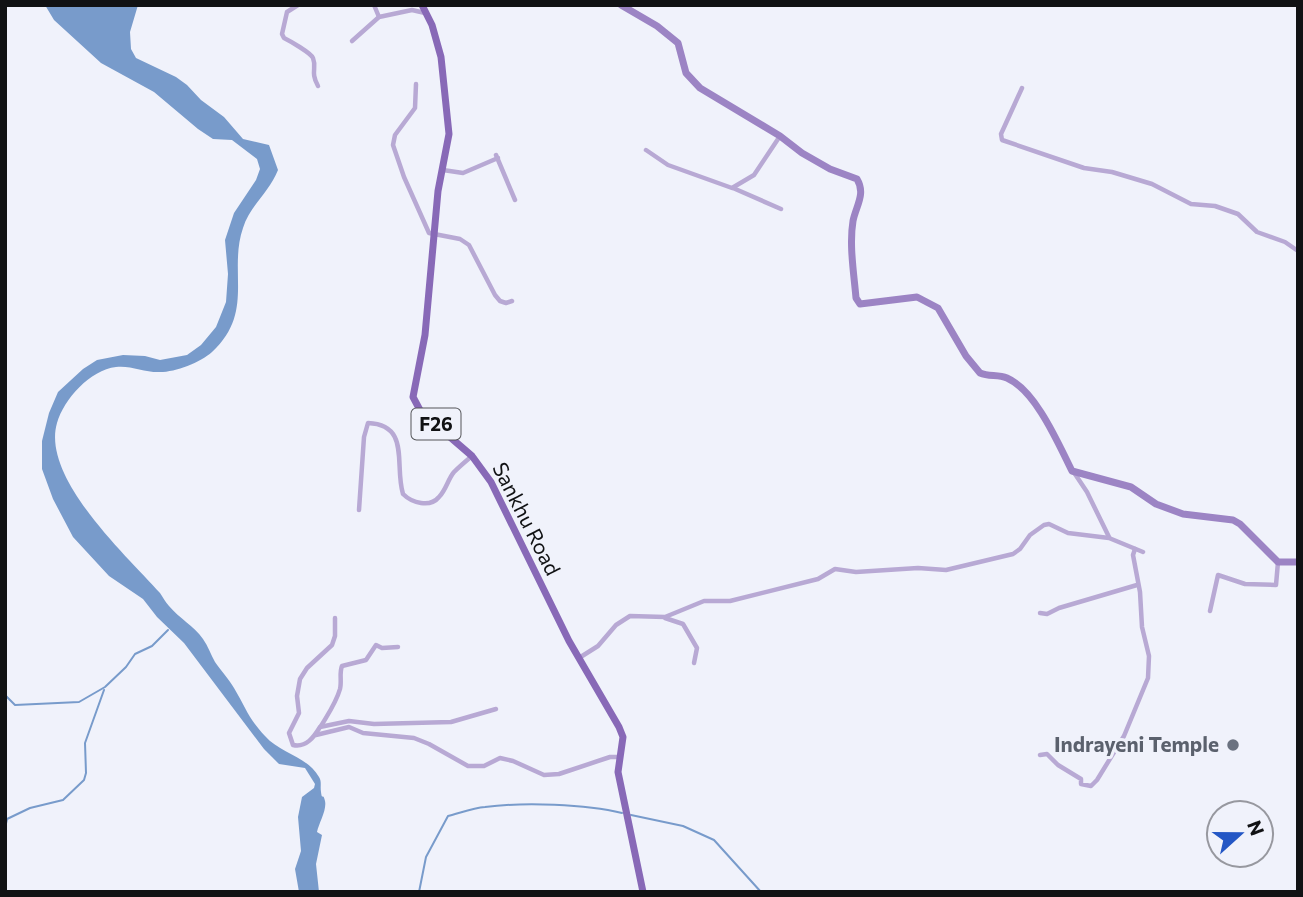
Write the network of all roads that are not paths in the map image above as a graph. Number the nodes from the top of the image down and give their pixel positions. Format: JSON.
{"nodes":[{"id":1,"x":299,"y":5,"type":"edge"},
{"id":2,"x":374,"y":5,"type":"edge"},
{"id":3,"x":621,"y":5,"type":"edge"},
{"id":4,"x":424,"y":9,"type":"edge"},
{"id":5,"x":379,"y":17,"type":"junction"},
{"id":6,"x":352,"y":41,"type":"dead end"},
{"id":7,"x":416,"y":84,"type":"dead end"},
{"id":8,"x":318,"y":86,"type":"dead end"},
{"id":9,"x":1022,"y":88,"type":"dead end"},
{"id":10,"x":780,"y":136,"type":"junction"},
{"id":11,"x":646,"y":150,"type":"dead end"},
{"id":12,"x":442,"y":169,"type":"junction"},
{"id":13,"x":732,"y":188,"type":"junction"},
{"id":14,"x":515,"y":200,"type":"dead end"},
{"id":15,"x":781,"y":209,"type":"dead end"},
{"id":16,"x":435,"y":235,"type":"junction"},
{"id":17,"x":1298,"y":250,"type":"edge"},
{"id":18,"x":512,"y":301,"type":"dead end"},
{"id":19,"x":472,"y":456,"type":"junction"},
{"id":20,"x":1072,"y":471,"type":"junction"},
{"id":21,"x":359,"y":510,"type":"dead end"},
{"id":22,"x":1109,"y":538,"type":"junction"},
{"id":23,"x":1135,"y":550,"type":"junction"},
{"id":24,"x":1143,"y":552,"type":"dead end"},
{"id":25,"x":1278,"y":562,"type":"junction"},
{"id":26,"x":1298,"y":562,"type":"edge"},
{"id":27,"x":1137,"y":585,"type":"junction"},
{"id":28,"x":1210,"y":611,"type":"dead end"},
{"id":29,"x":1041,"y":613,"type":"dead end"},
{"id":30,"x":665,"y":617,"type":"junction"},
{"id":31,"x":335,"y":618,"type":"dead end"},
{"id":32,"x":398,"y":647,"type":"dead end"},
{"id":33,"x":579,"y":658,"type":"junction"},
{"id":34,"x":694,"y":663,"type":"dead end"},
{"id":35,"x":496,"y":709,"type":"dead end"},
{"id":36,"x":320,"y":727,"type":"junction"},
{"id":37,"x":315,"y":735,"type":"junction"},
{"id":38,"x":1040,"y":755,"type":"dead end"},
{"id":39,"x":618,"y":757,"type":"junction"},
{"id":40,"x":643,"y":892,"type":"edge"}],
"edges":[{"from":1,"to":8,"type":"street"},
{"from":2,"to":5,"type":"street"},
{"from":3,"to":10,"type":"street"},
{"from":4,"to":5,"type":"street"},
{"from":4,"to":12,"type":"main road","name":"Sankhu Road","number":"F26"},
{"from":5,"to":6,"type":"street"},
{"from":7,"to":16,"type":"street"},
{"from":9,"to":17,"type":"street"},
{"from":10,"to":13,"type":"street"},
{"from":10,"to":20,"type":"street"},
{"from":11,"to":13,"type":"street"},
{"from":12,"to":14,"type":"street"},
{"from":12,"to":16,"type":"main road","name":"Sankhu Road","number":"F26"},
{"from":13,"to":15,"type":"street"},
{"from":16,"to":18,"type":"street"},
{"from":16,"to":19,"type":"main road","name":"Sankhu Road","number":"F26"},
{"from":19,"to":21,"type":"street"},
{"from":19,"to":33,"type":"main road","name":"Sankhu Road","number":"F26"},
{"from":20,"to":22,"type":"street"},
{"from":20,"to":25,"type":"street"},
{"from":22,"to":23,"type":"street"},
{"from":22,"to":30,"type":"street"},
{"from":23,"to":24,"type":"street"},
{"from":23,"to":27,"type":"street"},
{"from":25,"to":26,"type":"street"},
{"from":25,"to":28,"type":"street"},
{"from":27,"to":29,"type":"street"},
{"from":27,"to":38,"type":"street"},
{"from":30,"to":33,"type":"street"},
{"from":30,"to":34,"type":"street"},
{"from":31,"to":37,"type":"street"},
{"from":32,"to":36,"type":"street"},
{"from":33,"to":39,"type":"main road","name":"Sankhu Road","number":"F26"},
{"from":35,"to":36,"type":"street"},
{"from":36,"to":37,"type":"street"},
{"from":37,"to":39,"type":"street"},
{"from":39,"to":40,"type":"main road","name":"Sankhu Road","number":"F26"}]}
